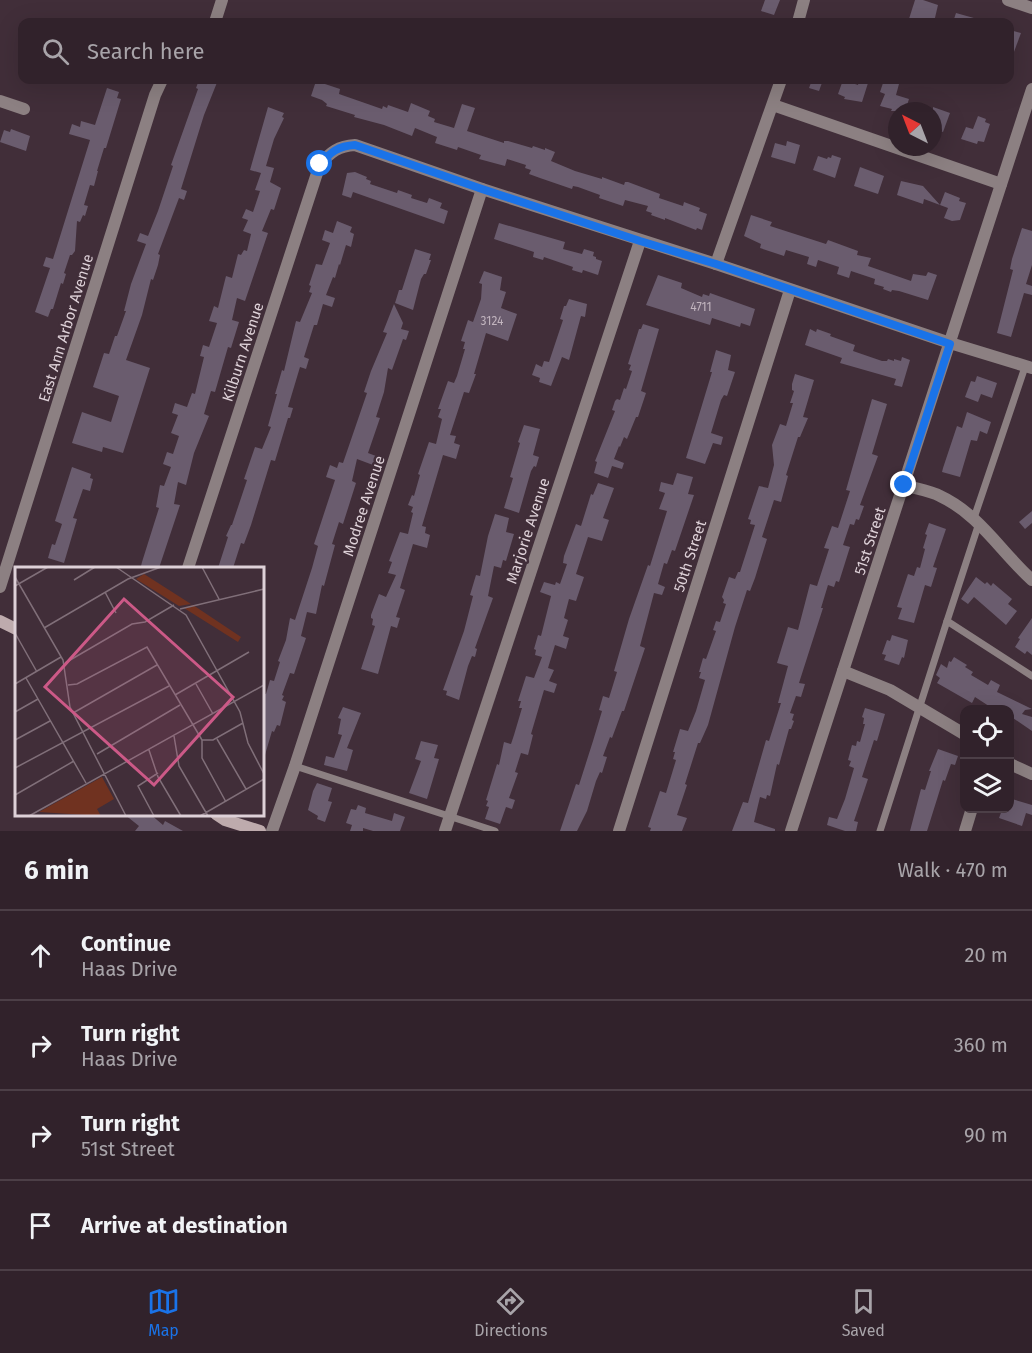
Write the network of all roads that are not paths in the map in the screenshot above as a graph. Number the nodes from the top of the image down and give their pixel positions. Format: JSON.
{"nodes":[{"id":1,"x":222,"y":0,"type":"edge"},
{"id":2,"x":804,"y":0,"type":"edge"},
{"id":3,"x":1008,"y":0,"type":"edge"},
{"id":4,"x":1032,"y":8,"type":"edge"},
{"id":5,"x":216,"y":18,"type":"edge"},
{"id":6,"x":799,"y":18,"type":"edge"},
{"id":7,"x":160,"y":84,"type":"edge"},
{"id":8,"x":780,"y":84,"type":"edge"},
{"id":9,"x":1032,"y":89,"type":"edge"},
{"id":10,"x":0,"y":101,"type":"edge"},
{"id":11,"x":773,"y":105,"type":"junction"},
{"id":12,"x":24,"y":109,"type":"dead end"},
{"id":13,"x":1001,"y":184,"type":"junction"},
{"id":14,"x":482,"y":189,"type":"junction"},
{"id":15,"x":640,"y":241,"type":"junction"},
{"id":16,"x":716,"y":264,"type":"junction"},
{"id":17,"x":790,"y":290,"type":"junction"},
{"id":18,"x":950,"y":344,"type":"junction"},
{"id":19,"x":1028,"y":368,"type":"edge"},
{"id":20,"x":904,"y":485,"type":"junction"},
{"id":21,"x":976,"y":520,"type":"junction"},
{"id":22,"x":188,"y":567,"type":"edge"},
{"id":23,"x":1032,"y":580,"type":"edge"},
{"id":24,"x":0,"y":587,"type":"edge"},
{"id":25,"x":0,"y":621,"type":"edge"},
{"id":26,"x":947,"y":621,"type":"junction"},
{"id":27,"x":15,"y":628,"type":"edge"},
{"id":28,"x":843,"y":671,"type":"junction"},
{"id":29,"x":1032,"y":676,"type":"edge"},
{"id":30,"x":921,"y":707,"type":"junction"},
{"id":31,"x":960,"y":731,"type":"edge"},
{"id":32,"x":295,"y":766,"type":"junction"},
{"id":33,"x":1014,"y":766,"type":"edge"},
{"id":34,"x":1032,"y":774,"type":"edge"},
{"id":35,"x":970,"y":813,"type":"edge"},
{"id":36,"x":219,"y":816,"type":"edge"},
{"id":37,"x":450,"y":817,"type":"junction"},
{"id":38,"x":260,"y":831,"type":"edge"},
{"id":39,"x":272,"y":831,"type":"edge"},
{"id":40,"x":445,"y":831,"type":"edge"},
{"id":41,"x":495,"y":831,"type":"edge"},
{"id":42,"x":619,"y":831,"type":"edge"},
{"id":43,"x":791,"y":831,"type":"edge"},
{"id":44,"x":880,"y":831,"type":"edge"},
{"id":45,"x":965,"y":831,"type":"edge"}],
"edges":[{"from":1,"to":5,"type":"street"},
{"from":2,"to":6,"type":"street"},
{"from":3,"to":4,"type":"street"},
{"from":7,"to":24,"type":"street","name":"East Ann Arbor Avenue"},
{"from":8,"to":11,"type":"street"},
{"from":9,"to":13,"type":"street","name":"51st Street"},
{"from":10,"to":12,"type":"street"},
{"from":11,"to":13,"type":"street"},
{"from":11,"to":16,"type":"street"},
{"from":13,"to":18,"type":"street","name":"51st Street"},
{"from":14,"to":15,"type":"street"},
{"from":14,"to":22,"type":"street","name":"Kilburn Avenue"},
{"from":14,"to":32,"type":"street","name":"Modree Avenue"},
{"from":15,"to":16,"type":"street"},
{"from":15,"to":37,"type":"street","name":"Marjorie Avenue"},
{"from":16,"to":17,"type":"street"},
{"from":17,"to":18,"type":"street"},
{"from":17,"to":42,"type":"street","name":"50th Street"},
{"from":18,"to":19,"type":"street"},
{"from":18,"to":20,"type":"street","name":"51st Street"},
{"from":19,"to":21,"type":"lane"},
{"from":20,"to":21,"type":"street"},
{"from":20,"to":28,"type":"street","name":"51st Street"},
{"from":21,"to":23,"type":"street"},
{"from":21,"to":26,"type":"lane"},
{"from":25,"to":27,"type":"street"},
{"from":26,"to":29,"type":"lane"},
{"from":26,"to":30,"type":"lane"},
{"from":28,"to":30,"type":"street"},
{"from":28,"to":43,"type":"street","name":"51st Street"},
{"from":30,"to":31,"type":"street"},
{"from":30,"to":44,"type":"lane"},
{"from":32,"to":37,"type":"lane"},
{"from":32,"to":39,"type":"street","name":"Modree Avenue"},
{"from":33,"to":34,"type":"street"},
{"from":35,"to":45,"type":"street"},
{"from":36,"to":38,"type":"street"},
{"from":37,"to":40,"type":"street","name":"Marjorie Avenue"},
{"from":37,"to":41,"type":"lane"}]}
